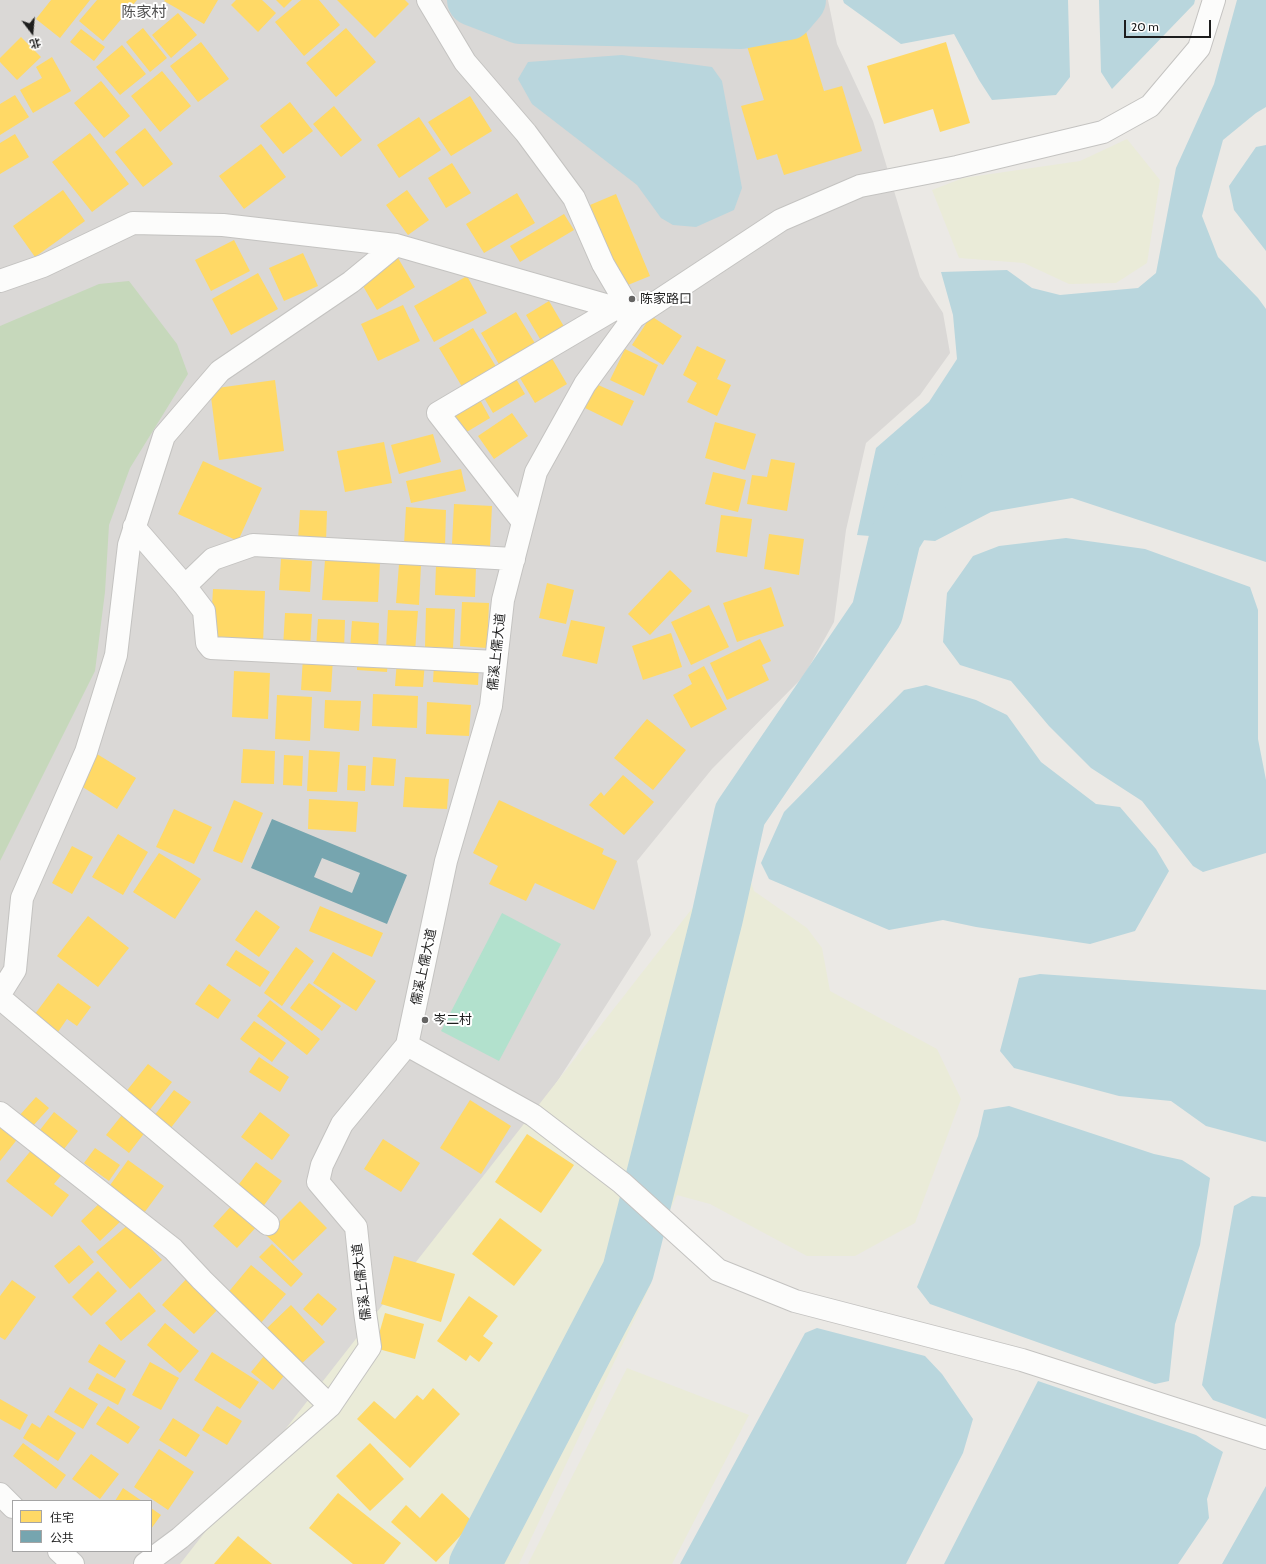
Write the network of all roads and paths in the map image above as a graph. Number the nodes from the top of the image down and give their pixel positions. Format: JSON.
{"nodes":[{"id":1,"x":428,"y":0,"type":"edge"},
{"id":2,"x":1214,"y":0,"type":"edge"},
{"id":3,"x":396,"y":245,"type":"junction"},
{"id":4,"x":0,"y":281,"type":"edge"},
{"id":5,"x":625,"y":312,"type":"junction"},
{"id":6,"x":523,"y":522,"type":"junction"},
{"id":7,"x":134,"y":527,"type":"junction"},
{"id":8,"x":514,"y":558,"type":"junction"},
{"id":9,"x":185,"y":586,"type":"junction"},
{"id":10,"x":496,"y":662,"type":"junction"},
{"id":11,"x":0,"y":994,"type":"edge"},
{"id":12,"x":0,"y":998,"type":"edge"},
{"id":13,"x":407,"y":1045,"type":"junction"},
{"id":14,"x":0,"y":1113,"type":"edge"},
{"id":15,"x":268,"y":1224,"type":"dead end"},
{"id":16,"x":330,"y":1406,"type":"junction"},
{"id":17,"x":1266,"y":1438,"type":"edge"},
{"id":18,"x":0,"y":1494,"type":"edge"},
{"id":19,"x":12,"y":1506,"type":"edge"},
{"id":20,"x":60,"y":1552,"type":"edge"},
{"id":21,"x":73,"y":1564,"type":"edge"},
{"id":22,"x":145,"y":1564,"type":"edge"}],
"edges":[{"from":1,"to":5,"type":"street"},
{"from":2,"to":5,"type":"street"},
{"from":3,"to":4,"type":"street"},
{"from":3,"to":5,"type":"street"},
{"from":3,"to":7,"type":"street"},
{"from":5,"to":6,"type":"street","name":"儒溪上儒大道"},
{"from":5,"to":6,"type":"street"},
{"from":6,"to":8,"type":"street","name":"儒溪上儒大道"},
{"from":7,"to":9,"type":"street"},
{"from":7,"to":11,"type":"street"},
{"from":8,"to":9,"type":"street"},
{"from":8,"to":10,"type":"street","name":"儒溪上儒大道"},
{"from":9,"to":10,"type":"street"},
{"from":10,"to":13,"type":"street","name":"儒溪上儒大道"},
{"from":12,"to":15,"type":"street"},
{"from":13,"to":16,"type":"street","name":"儒溪上儒大道"},
{"from":13,"to":17,"type":"street"},
{"from":14,"to":16,"type":"street"},
{"from":16,"to":22,"type":"street","name":"儒溪上儒大道"},
{"from":18,"to":19,"type":"street"},
{"from":20,"to":21,"type":"street"}]}
